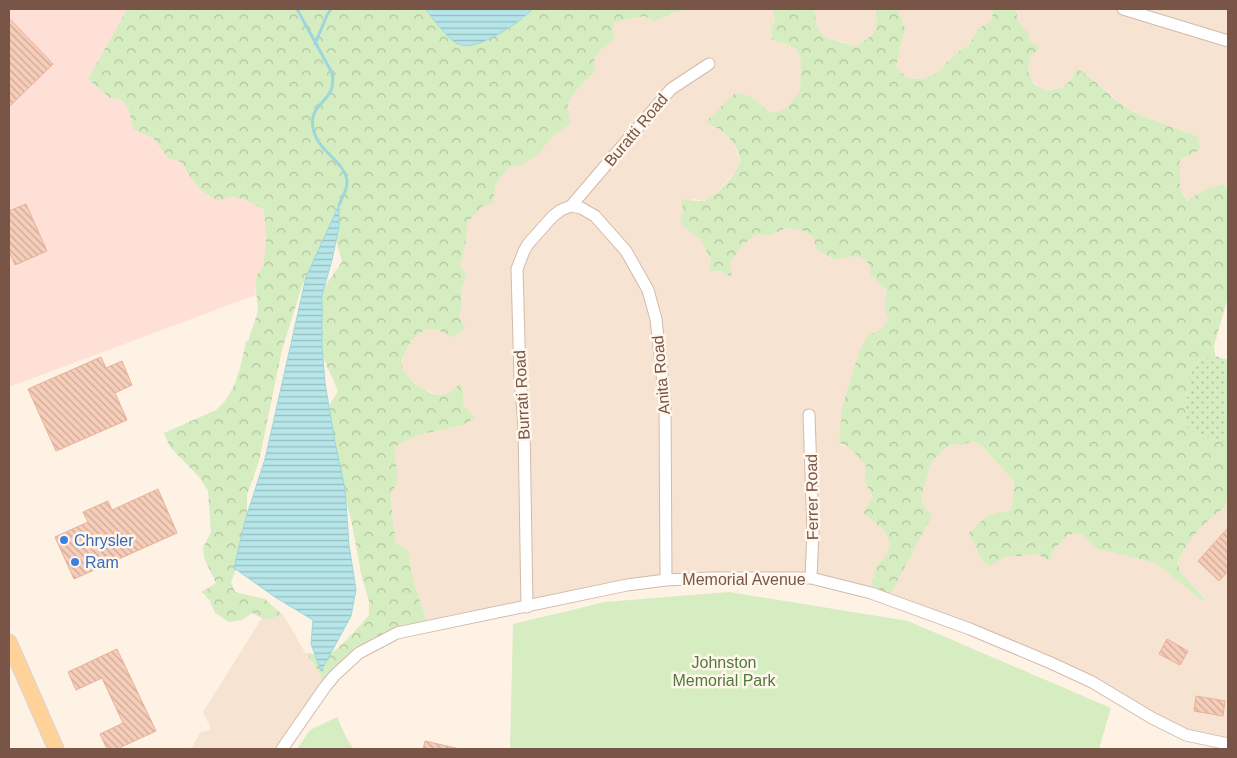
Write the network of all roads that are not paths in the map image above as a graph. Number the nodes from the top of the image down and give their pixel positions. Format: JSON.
{"nodes":[{"id":1,"x":1123,"y":9,"type":"edge"},
{"id":2,"x":1228,"y":41,"type":"edge"},
{"id":3,"x":709,"y":64,"type":"dead end"},
{"id":4,"x":571,"y":206,"type":"junction"},
{"id":5,"x":809,"y":415,"type":"dead end"},
{"id":6,"x":811,"y":578,"type":"junction"},
{"id":7,"x":666,"y":580,"type":"junction"},
{"id":8,"x":527,"y":606,"type":"junction"},
{"id":9,"x":9,"y":642,"type":"edge"},
{"id":10,"x":1228,"y":744,"type":"edge"},
{"id":11,"x":56,"y":749,"type":"edge"},
{"id":12,"x":282,"y":749,"type":"edge"}],
"edges":[{"from":1,"to":2,"type":"street"},
{"from":3,"to":4,"type":"street","name":"Buratti Road"},
{"from":4,"to":7,"type":"street","name":"Anita Road"},
{"from":4,"to":8,"type":"street","name":"Burrati Road"},
{"from":5,"to":6,"type":"street","name":"Ferrer Road"},
{"from":6,"to":7,"type":"street","name":"Memorial Avenue"},
{"from":6,"to":10,"type":"street","name":"Memorial Avenue"},
{"from":7,"to":8,"type":"street","name":"Memorial Avenue"},
{"from":8,"to":12,"type":"street","name":"Memorial Avenue"},
{"from":9,"to":11,"type":"main road"}]}
